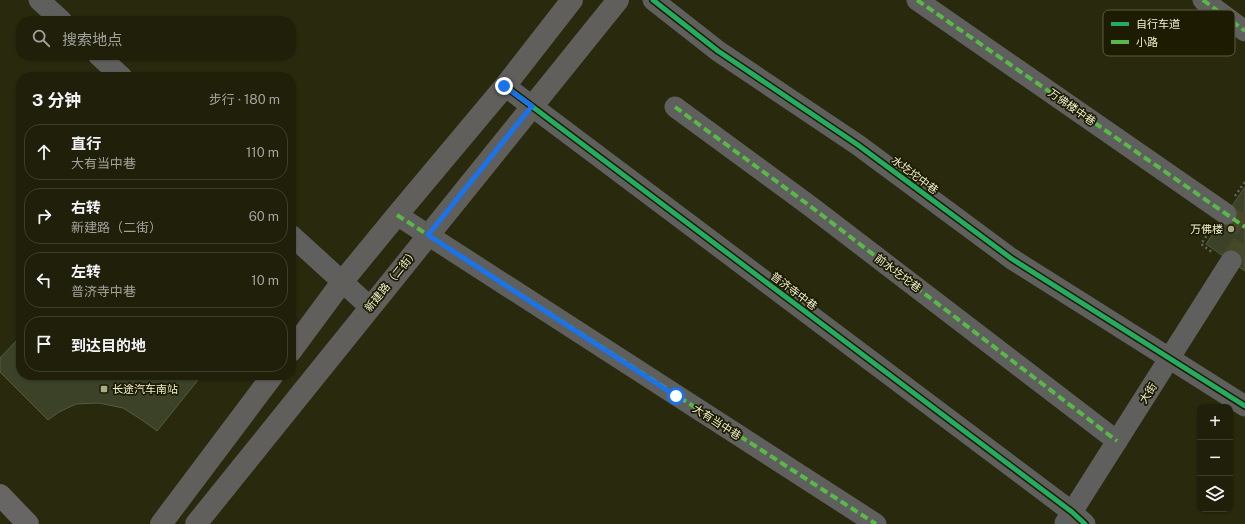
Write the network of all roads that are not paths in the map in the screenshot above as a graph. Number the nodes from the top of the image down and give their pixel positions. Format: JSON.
{"nodes":[{"id":1,"x":39,"y":0,"type":"edge"},
{"id":2,"x":572,"y":0,"type":"edge"},
{"id":3,"x":618,"y":0,"type":"edge"},
{"id":4,"x":653,"y":0,"type":"edge"},
{"id":5,"x":917,"y":0,"type":"edge"},
{"id":6,"x":1203,"y":0,"type":"edge"},
{"id":7,"x":1217,"y":10,"type":"edge"},
{"id":8,"x":57,"y":16,"type":"edge"},
{"id":9,"x":1235,"y":24,"type":"edge"},
{"id":10,"x":1245,"y":31,"type":"edge"},
{"id":11,"x":103,"y":60,"type":"edge"},
{"id":12,"x":117,"y":72,"type":"edge"},
{"id":13,"x":504,"y":86,"type":"junction"},
{"id":14,"x":532,"y":106,"type":"junction"},
{"id":15,"x":676,"y":108,"type":"dead end"},
{"id":16,"x":1226,"y":214,"type":"tunnel mouth"},
{"id":17,"x":397,"y":215,"type":"junction"},
{"id":18,"x":428,"y":235,"type":"junction"},
{"id":19,"x":296,"y":240,"type":"edge"},
{"id":20,"x":1231,"y":261,"type":"tunnel mouth"},
{"id":21,"x":342,"y":282,"type":"junction"},
{"id":22,"x":370,"y":306,"type":"junction"},
{"id":23,"x":296,"y":344,"type":"edge"},
{"id":24,"x":1170,"y":360,"type":"junction"},
{"id":25,"x":269,"y":380,"type":"edge"},
{"id":26,"x":1245,"y":406,"type":"edge"},
{"id":27,"x":1117,"y":441,"type":"junction"},
{"id":28,"x":0,"y":495,"type":"edge"},
{"id":29,"x":1074,"y":520,"type":"edge"},
{"id":30,"x":28,"y":524,"type":"edge"},
{"id":31,"x":161,"y":524,"type":"edge"},
{"id":32,"x":196,"y":524,"type":"edge"},
{"id":33,"x":876,"y":524,"type":"edge"}],
"edges":[{"from":1,"to":8,"type":"street"},
{"from":2,"to":13,"type":"main road"},
{"from":3,"to":14,"type":"main road","name":"新建路（二街）"},
{"from":4,"to":24,"type":"street","name":"水圪坨中巷"},
{"from":5,"to":16,"type":"street","name":"万佛楼中巷"},
{"from":6,"to":7,"type":"street"},
{"from":9,"to":10,"type":"street"},
{"from":11,"to":12,"type":"street"},
{"from":13,"to":14,"type":"street","name":"普济寺中巷"},
{"from":13,"to":17,"type":"main road"},
{"from":14,"to":18,"type":"main road","name":"新建路（二街）"},
{"from":14,"to":29,"type":"street","name":"普济寺中巷"},
{"from":15,"to":27,"type":"street","name":"前水圪坨巷"},
{"from":17,"to":18,"type":"street","name":"大有当中巷"},
{"from":17,"to":21,"type":"main road"},
{"from":18,"to":22,"type":"main road","name":"新建路（二街）"},
{"from":18,"to":33,"type":"street","name":"大有当中巷"},
{"from":19,"to":21,"type":"street"},
{"from":20,"to":24,"type":"street","name":"大街"},
{"from":21,"to":22,"type":"street"},
{"from":21,"to":23,"type":"main road"},
{"from":22,"to":32,"type":"main road","name":"新建路（二街）"},
{"from":24,"to":26,"type":"street","name":"水圪坨中巷"},
{"from":24,"to":27,"type":"street","name":"大街"},
{"from":25,"to":31,"type":"main road"},
{"from":27,"to":29,"type":"street","name":"大街"},
{"from":28,"to":30,"type":"main road"}]}
